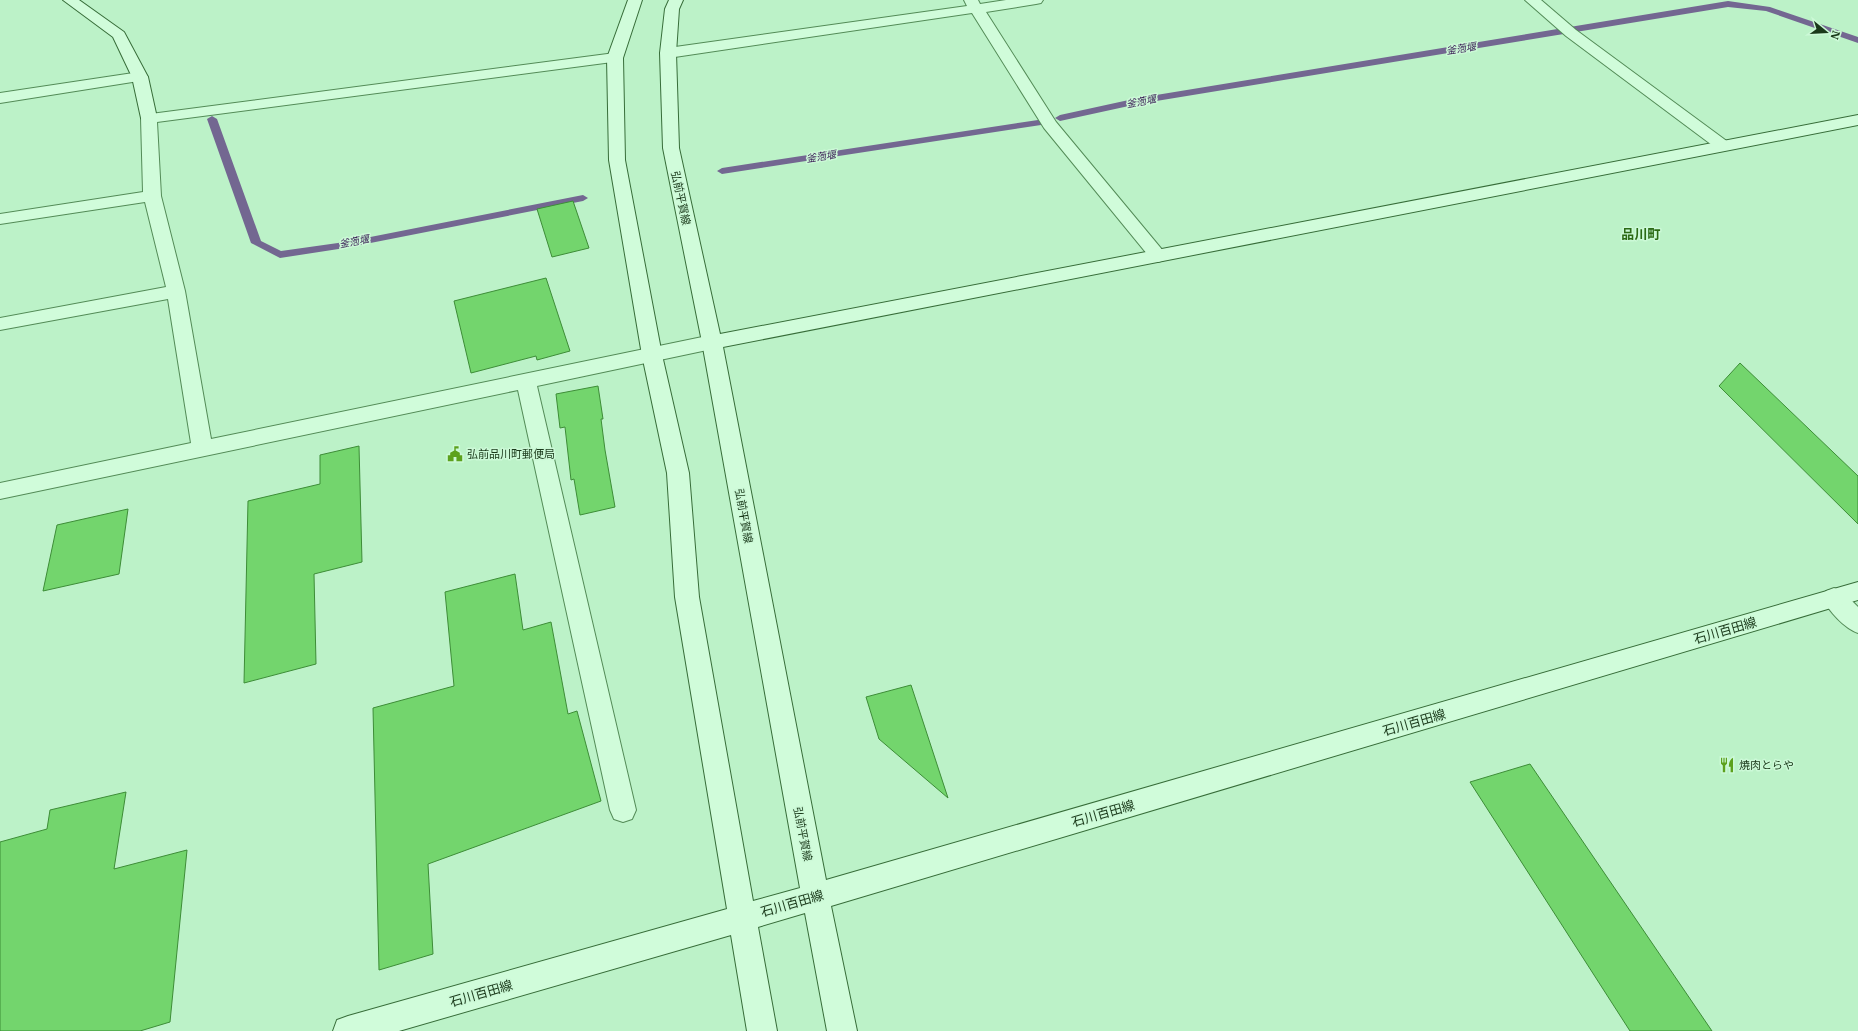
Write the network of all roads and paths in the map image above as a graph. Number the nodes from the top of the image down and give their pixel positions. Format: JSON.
{"nodes":[{"id":1,"x":70,"y":0,"type":"edge"},
{"id":2,"x":635,"y":0,"type":"edge"},
{"id":3,"x":676,"y":0,"type":"edge"},
{"id":4,"x":1036,"y":0,"type":"edge"},
{"id":5,"x":1532,"y":0,"type":"edge"},
{"id":6,"x":974,"y":4,"type":"edge"},
{"id":7,"x":668,"y":53,"type":"junction"},
{"id":8,"x":615,"y":58,"type":"junction"},
{"id":9,"x":140,"y":77,"type":"junction"},
{"id":10,"x":0,"y":98,"type":"edge"},
{"id":11,"x":149,"y":118,"type":"junction"},
{"id":12,"x":1858,"y":120,"type":"edge"},
{"id":13,"x":1722,"y":146,"type":"junction"},
{"id":14,"x":152,"y":196,"type":"junction"},
{"id":15,"x":0,"y":220,"type":"edge"},
{"id":16,"x":1158,"y":256,"type":"junction"},
{"id":17,"x":176,"y":291,"type":"junction"},
{"id":18,"x":0,"y":324,"type":"edge"},
{"id":19,"x":712,"y":342,"type":"junction"},
{"id":20,"x":652,"y":355,"type":"junction"},
{"id":21,"x":526,"y":381,"type":"junction"},
{"id":22,"x":202,"y":449,"type":"junction"},
{"id":23,"x":0,"y":491,"type":"edge"},
{"id":24,"x":1858,"y":591,"type":"edge"},
{"id":25,"x":1834,"y":598,"type":"junction"},
{"id":26,"x":1858,"y":623,"type":"edge"},
{"id":27,"x":623,"y":810,"type":"dead end"},
{"id":28,"x":816,"y":896,"type":"junction"},
{"id":29,"x":743,"y":917,"type":"junction"},
{"id":30,"x":348,"y":1031,"type":"edge"},
{"id":31,"x":762,"y":1031,"type":"edge"},
{"id":32,"x":842,"y":1031,"type":"edge"}],
"edges":[{"from":1,"to":9,"type":"street"},
{"from":2,"to":8,"type":"street"},
{"from":3,"to":7,"type":"street","name":"弘前平賀線"},
{"from":4,"to":6,"type":"street"},
{"from":5,"to":13,"type":"street"},
{"from":6,"to":7,"type":"street"},
{"from":6,"to":16,"type":"street"},
{"from":7,"to":19,"type":"street","name":"弘前平賀線"},
{"from":8,"to":11,"type":"street"},
{"from":8,"to":20,"type":"street"},
{"from":9,"to":10,"type":"street"},
{"from":9,"to":11,"type":"street"},
{"from":11,"to":14,"type":"street"},
{"from":12,"to":13,"type":"street"},
{"from":13,"to":16,"type":"street"},
{"from":14,"to":15,"type":"street"},
{"from":14,"to":17,"type":"street"},
{"from":16,"to":19,"type":"street"},
{"from":17,"to":18,"type":"street"},
{"from":17,"to":22,"type":"street"},
{"from":19,"to":20,"type":"street"},
{"from":19,"to":28,"type":"street","name":"弘前平賀線"},
{"from":20,"to":21,"type":"street"},
{"from":20,"to":29,"type":"street"},
{"from":21,"to":22,"type":"street"},
{"from":21,"to":27,"type":"street"},
{"from":22,"to":23,"type":"street"},
{"from":24,"to":25,"type":"street","name":"石川百田線"},
{"from":25,"to":26,"type":"street"},
{"from":25,"to":28,"type":"street","name":"石川百田線"},
{"from":28,"to":29,"type":"street","name":"石川百田線"},
{"from":28,"to":32,"type":"street","name":"弘前平賀線"},
{"from":29,"to":30,"type":"street","name":"石川百田線"},
{"from":29,"to":31,"type":"street"}]}
